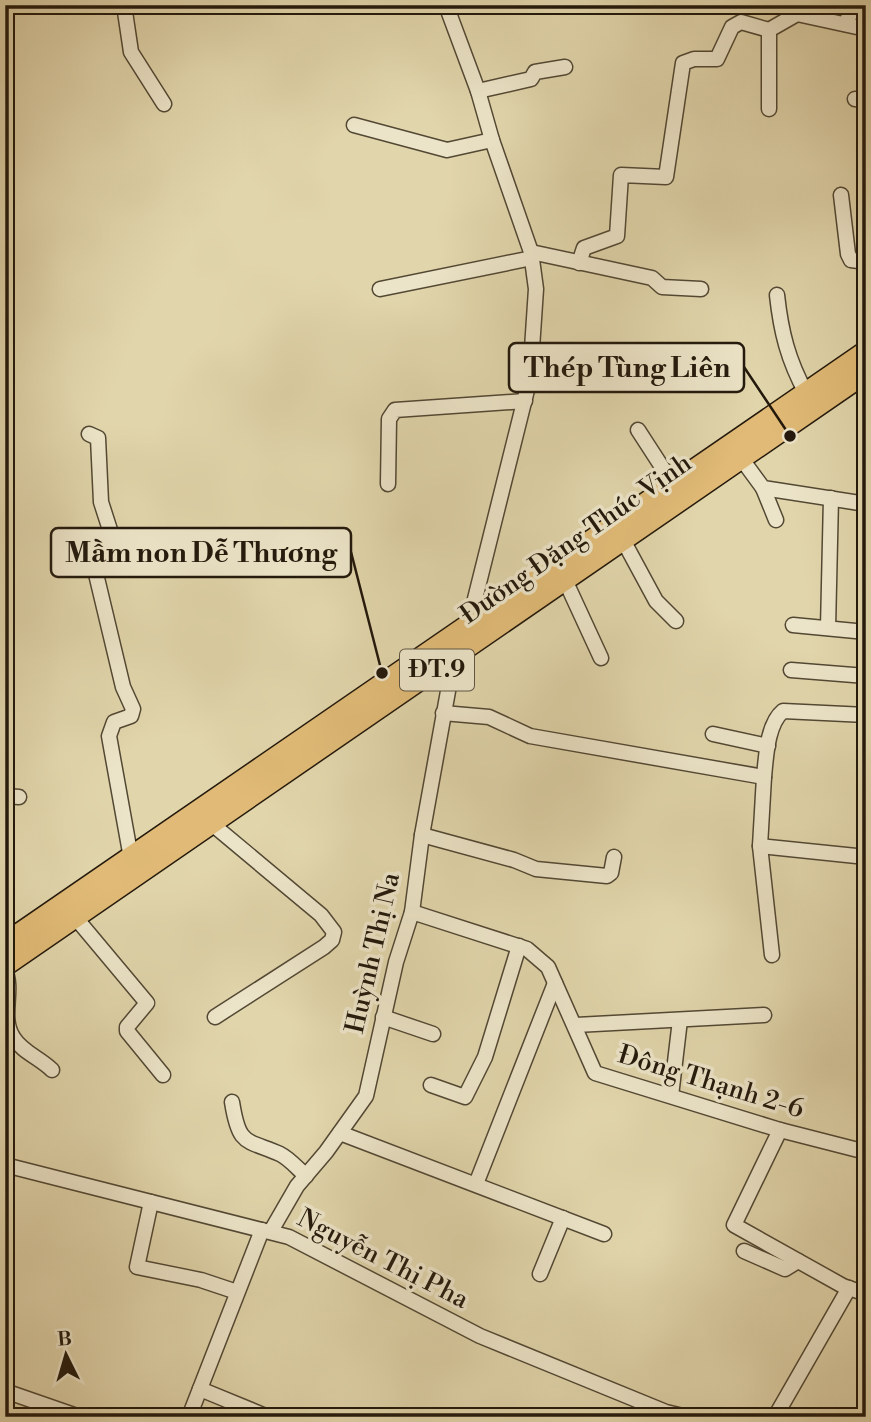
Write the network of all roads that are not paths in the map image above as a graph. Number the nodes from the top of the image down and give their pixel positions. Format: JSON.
{"nodes":[{"id":1,"x":124,"y":5,"type":"edge"},
{"id":2,"x":446,"y":5,"type":"edge"},
{"id":3,"x":855,"y":5,"type":"edge"},
{"id":4,"x":790,"y":8,"type":"edge"},
{"id":5,"x":845,"y":24,"type":"junction"},
{"id":6,"x":866,"y":29,"type":"edge"},
{"id":7,"x":769,"y":30,"type":"junction"},
{"id":8,"x":565,"y":67,"type":"dead end"},
{"id":9,"x":478,"y":91,"type":"junction"},
{"id":10,"x":164,"y":104,"type":"dead end"},
{"id":11,"x":769,"y":109,"type":"dead end"},
{"id":12,"x":354,"y":125,"type":"dead end"},
{"id":13,"x":492,"y":140,"type":"junction"},
{"id":14,"x":841,"y":195,"type":"dead end"},
{"id":15,"x":531,"y":255,"type":"junction"},
{"id":16,"x":866,"y":262,"type":"edge"},
{"id":17,"x":579,"y":263,"type":"junction"},
{"id":18,"x":380,"y":289,"type":"dead end"},
{"id":19,"x":701,"y":289,"type":"dead end"},
{"id":20,"x":777,"y":295,"type":"dead end"},
{"id":21,"x":866,"y":352,"type":"edge"},
{"id":22,"x":863,"y":377,"type":"edge"},
{"id":23,"x":806,"y":393,"type":"junction"},
{"id":24,"x":525,"y":401,"type":"junction"},
{"id":25,"x":638,"y":430,"type":"dead end"},
{"id":26,"x":89,"y":434,"type":"dead end"},
{"id":27,"x":741,"y":458,"type":"junction"},
{"id":28,"x":388,"y":484,"type":"dead end"},
{"id":29,"x":673,"y":484,"type":"junction"},
{"id":30,"x":763,"y":488,"type":"junction"},
{"id":31,"x":831,"y":498,"type":"junction"},
{"id":32,"x":866,"y":503,"type":"edge"},
{"id":33,"x":776,"y":520,"type":"dead end"},
{"id":34,"x":623,"y":540,"type":"junction"},
{"id":35,"x":565,"y":580,"type":"junction"},
{"id":36,"x":676,"y":621,"type":"dead end"},
{"id":37,"x":793,"y":625,"type":"dead end"},
{"id":38,"x":468,"y":628,"type":"junction"},
{"id":39,"x":828,"y":628,"type":"junction"},
{"id":40,"x":866,"y":632,"type":"edge"},
{"id":41,"x":454,"y":658,"type":"junction"},
{"id":42,"x":601,"y":659,"type":"dead end"},
{"id":43,"x":790,"y":670,"type":"dead end"},
{"id":44,"x":866,"y":676,"type":"edge"},
{"id":45,"x":443,"y":713,"type":"junction"},
{"id":46,"x":866,"y":715,"type":"edge"},
{"id":47,"x":713,"y":734,"type":"dead end"},
{"id":48,"x":768,"y":746,"type":"junction"},
{"id":49,"x":764,"y":777,"type":"junction"},
{"id":50,"x":212,"y":824,"type":"junction"},
{"id":51,"x":422,"y":835,"type":"junction"},
{"id":52,"x":760,"y":846,"type":"junction"},
{"id":53,"x":614,"y":857,"type":"dead end"},
{"id":54,"x":866,"y":857,"type":"edge"},
{"id":55,"x":131,"y":858,"type":"junction"},
{"id":56,"x":411,"y":912,"type":"junction"},
{"id":57,"x":75,"y":917,"type":"junction"},
{"id":58,"x":5,"y":944,"type":"edge"},
{"id":59,"x":519,"y":946,"type":"junction"},
{"id":60,"x":772,"y":955,"type":"dead end"},
{"id":61,"x":5,"y":965,"type":"edge"},
{"id":62,"x":5,"y":971,"type":"edge"},
{"id":63,"x":555,"y":983,"type":"junction"},
{"id":64,"x":764,"y":1015,"type":"dead end"},
{"id":65,"x":215,"y":1017,"type":"dead end"},
{"id":66,"x":383,"y":1017,"type":"junction"},
{"id":67,"x":680,"y":1020,"type":"junction"},
{"id":68,"x":576,"y":1025,"type":"junction"},
{"id":69,"x":433,"y":1034,"type":"dead end"},
{"id":70,"x":52,"y":1070,"type":"dead end"},
{"id":71,"x":163,"y":1075,"type":"dead end"},
{"id":72,"x":431,"y":1085,"type":"dead end"},
{"id":73,"x":671,"y":1096,"type":"junction"},
{"id":74,"x":232,"y":1102,"type":"dead end"},
{"id":75,"x":780,"y":1130,"type":"junction"},
{"id":76,"x":340,"y":1133,"type":"junction"},
{"id":77,"x":866,"y":1152,"type":"edge"},
{"id":78,"x":5,"y":1165,"type":"edge"},
{"id":79,"x":306,"y":1176,"type":"junction"},
{"id":80,"x":476,"y":1184,"type":"junction"},
{"id":81,"x":151,"y":1202,"type":"junction"},
{"id":82,"x":563,"y":1218,"type":"junction"},
{"id":83,"x":267,"y":1231,"type":"junction"},
{"id":84,"x":604,"y":1234,"type":"dead end"},
{"id":85,"x":744,"y":1251,"type":"dead end"},
{"id":86,"x":799,"y":1261,"type":"junction"},
{"id":87,"x":540,"y":1274,"type":"dead end"},
{"id":88,"x":849,"y":1288,"type":"junction"},
{"id":89,"x":237,"y":1292,"type":"junction"},
{"id":90,"x":866,"y":1294,"type":"edge"},
{"id":91,"x":200,"y":1389,"type":"junction"},
{"id":92,"x":5,"y":1391,"type":"edge"},
{"id":93,"x":664,"y":1414,"type":"edge"},
{"id":94,"x":80,"y":1417,"type":"edge"},
{"id":95,"x":189,"y":1417,"type":"edge"},
{"id":96,"x":268,"y":1417,"type":"edge"},
{"id":97,"x":687,"y":1417,"type":"edge"},
{"id":98,"x":775,"y":1417,"type":"edge"}],
"edges":[{"from":1,"to":10,"type":"street"},
{"from":2,"to":9,"type":"street"},
{"from":3,"to":5,"type":"street"},
{"from":4,"to":5,"type":"street"},
{"from":4,"to":7,"type":"street"},
{"from":5,"to":6,"type":"street"},
{"from":7,"to":11,"type":"street"},
{"from":7,"to":17,"type":"street"},
{"from":8,"to":9,"type":"street"},
{"from":9,"to":13,"type":"street"},
{"from":12,"to":13,"type":"street"},
{"from":13,"to":15,"type":"street"},
{"from":14,"to":16,"type":"street"},
{"from":15,"to":17,"type":"street"},
{"from":15,"to":18,"type":"street"},
{"from":15,"to":24,"type":"street"},
{"from":17,"to":19,"type":"street"},
{"from":20,"to":23,"type":"street"},
{"from":21,"to":23,"type":"main road","name":"Đường Đặng Thúc Vịnh","number":"ĐT.9"},
{"from":22,"to":27,"type":"main road","name":"Đường Đặng Thúc Vịnh","number":"ĐT.9"},
{"from":23,"to":29,"type":"main road","name":"Đường Đặng Thúc Vịnh","number":"ĐT.9"},
{"from":24,"to":28,"type":"street"},
{"from":24,"to":38,"type":"street"},
{"from":25,"to":29,"type":"street"},
{"from":26,"to":55,"type":"street"},
{"from":27,"to":30,"type":"street"},
{"from":27,"to":34,"type":"main road","name":"Đường Đặng Thúc Vịnh","number":"ĐT.9"},
{"from":29,"to":38,"type":"main road","name":"Đường Đặng Thúc Vịnh","number":"ĐT.9"},
{"from":30,"to":31,"type":"street"},
{"from":30,"to":33,"type":"street"},
{"from":31,"to":32,"type":"street"},
{"from":31,"to":39,"type":"street"},
{"from":34,"to":35,"type":"main road","name":"Đường Đặng Thúc Vịnh","number":"ĐT.9"},
{"from":34,"to":36,"type":"street"},
{"from":35,"to":41,"type":"main road","name":"Đường Đặng Thúc Vịnh","number":"ĐT.9"},
{"from":35,"to":42,"type":"street"},
{"from":37,"to":39,"type":"street"},
{"from":38,"to":55,"type":"main road","name":"Đường Đặng Thúc Vịnh","number":"ĐT.9"},
{"from":39,"to":40,"type":"street"},
{"from":41,"to":45,"type":"street","name":"Huỳnh Thị Na"},
{"from":41,"to":50,"type":"main road","name":"Đường Đặng Thúc Vịnh","number":"ĐT.9"},
{"from":43,"to":44,"type":"street"},
{"from":45,"to":49,"type":"street"},
{"from":45,"to":51,"type":"street","name":"Huỳnh Thị Na"},
{"from":46,"to":48,"type":"street"},
{"from":47,"to":48,"type":"street"},
{"from":48,"to":49,"type":"street"},
{"from":49,"to":52,"type":"street"},
{"from":50,"to":57,"type":"main road","name":"Đường Đặng Thúc Vịnh","number":"ĐT.9"},
{"from":50,"to":65,"type":"street"},
{"from":51,"to":53,"type":"street"},
{"from":51,"to":56,"type":"street","name":"Huỳnh Thị Na"},
{"from":52,"to":54,"type":"street"},
{"from":52,"to":60,"type":"street"},
{"from":55,"to":58,"type":"main road","name":"Đường Đặng Thúc Vịnh","number":"ĐT.9"},
{"from":56,"to":59,"type":"street","name":"Đông Thạnh 2-6"},
{"from":56,"to":66,"type":"street","name":"Huỳnh Thị Na"},
{"from":57,"to":61,"type":"main road","name":"Đường Đặng Thúc Vịnh","number":"ĐT.9"},
{"from":57,"to":71,"type":"street"},
{"from":59,"to":63,"type":"street","name":"Đông Thạnh 2-6"},
{"from":59,"to":72,"type":"street"},
{"from":62,"to":70,"type":"street"},
{"from":63,"to":68,"type":"street","name":"Đông Thạnh 2-6"},
{"from":63,"to":80,"type":"street"},
{"from":64,"to":67,"type":"street"},
{"from":66,"to":69,"type":"street"},
{"from":66,"to":76,"type":"street","name":"Huỳnh Thị Na"},
{"from":67,"to":68,"type":"street"},
{"from":67,"to":73,"type":"street"},
{"from":68,"to":73,"type":"street","name":"Đông Thạnh 2-6"},
{"from":73,"to":75,"type":"street","name":"Đông Thạnh 2-6"},
{"from":74,"to":79,"type":"street"},
{"from":75,"to":77,"type":"street","name":"Đông Thạnh 2-6"},
{"from":75,"to":86,"type":"street"},
{"from":76,"to":79,"type":"street","name":"Huỳnh Thị Na"},
{"from":76,"to":80,"type":"street"},
{"from":78,"to":81,"type":"street","name":"Nguyễn Thị Pha"},
{"from":79,"to":83,"type":"street","name":"Huỳnh Thị Na"},
{"from":80,"to":82,"type":"street"},
{"from":81,"to":83,"type":"street","name":"Nguyễn Thị Pha"},
{"from":81,"to":89,"type":"street"},
{"from":82,"to":84,"type":"street"},
{"from":82,"to":87,"type":"street"},
{"from":83,"to":89,"type":"street","name":"Huỳnh Thị Na"},
{"from":83,"to":93,"type":"street","name":"Nguyễn Thị Pha"},
{"from":85,"to":86,"type":"street"},
{"from":86,"to":88,"type":"street"},
{"from":88,"to":90,"type":"street"},
{"from":88,"to":98,"type":"street"},
{"from":89,"to":91,"type":"street","name":"Huỳnh Thị Na"},
{"from":91,"to":95,"type":"street","name":"Huỳnh Thị Na"},
{"from":91,"to":96,"type":"street"},
{"from":92,"to":94,"type":"street"},
{"from":93,"to":97,"type":"street","name":"Nguyễn Thị Pha"}]}
